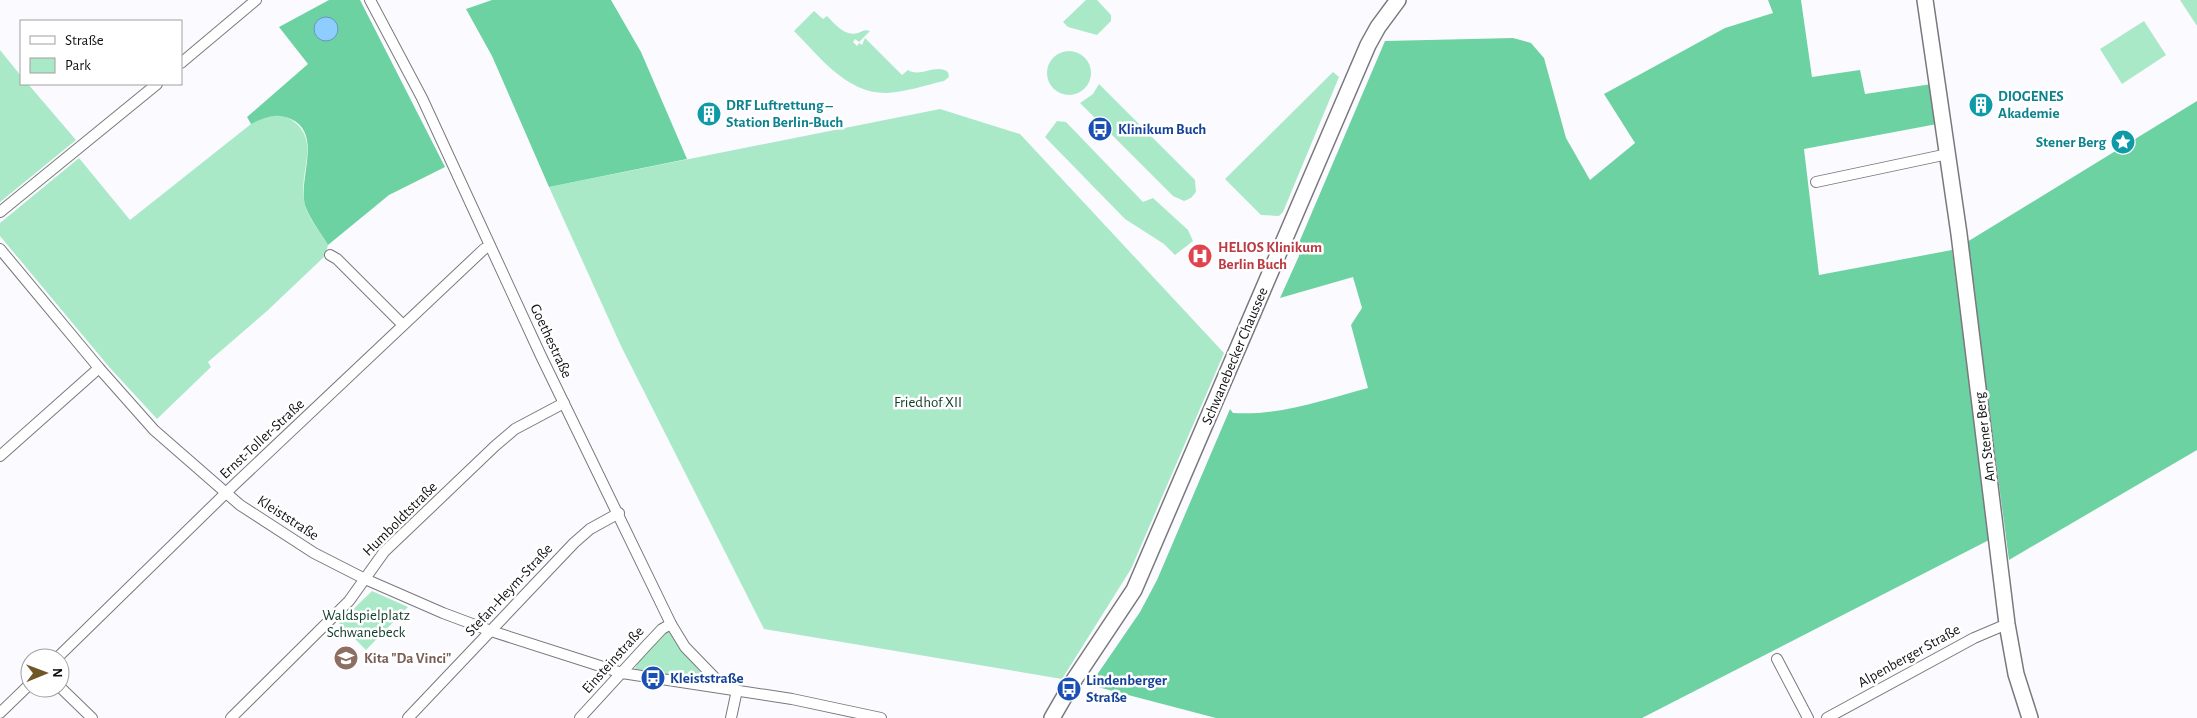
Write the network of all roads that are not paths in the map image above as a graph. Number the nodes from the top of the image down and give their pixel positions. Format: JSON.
{"nodes":[{"id":1,"x":256,"y":0,"type":"edge"},
{"id":2,"x":370,"y":0,"type":"edge"},
{"id":3,"x":1398,"y":0,"type":"edge"},
{"id":4,"x":1925,"y":0,"type":"edge"},
{"id":5,"x":182,"y":62,"type":"edge"},
{"id":6,"x":156,"y":85,"type":"edge"},
{"id":7,"x":1948,"y":154,"type":"junction"},
{"id":8,"x":1816,"y":182,"type":"dead end"},
{"id":9,"x":0,"y":212,"type":"edge"},
{"id":10,"x":490,"y":246,"type":"junction"},
{"id":11,"x":0,"y":249,"type":"edge"},
{"id":12,"x":330,"y":255,"type":"dead end"},
{"id":13,"x":403,"y":326,"type":"junction"},
{"id":14,"x":99,"y":368,"type":"junction"},
{"id":15,"x":564,"y":403,"type":"junction"},
{"id":16,"x":0,"y":456,"type":"edge"},
{"id":17,"x":227,"y":493,"type":"junction"},
{"id":18,"x":618,"y":513,"type":"junction"},
{"id":19,"x":365,"y":579,"type":"junction"},
{"id":20,"x":671,"y":624,"type":"junction"},
{"id":21,"x":2007,"y":624,"type":"junction"},
{"id":22,"x":491,"y":631,"type":"junction"},
{"id":23,"x":67,"y":648,"type":"edge"},
{"id":24,"x":1777,"y":659,"type":"dead end"},
{"id":25,"x":622,"y":673,"type":"junction"},
{"id":26,"x":715,"y":686,"type":"junction"},
{"id":27,"x":737,"y":690,"type":"junction"},
{"id":28,"x":20,"y":694,"type":"edge"},
{"id":29,"x":70,"y":697,"type":"edge"},
{"id":30,"x":0,"y":713,"type":"edge"},
{"id":31,"x":92,"y":718,"type":"edge"},
{"id":32,"x":231,"y":718,"type":"edge"},
{"id":33,"x":408,"y":718,"type":"edge"},
{"id":34,"x":580,"y":718,"type":"edge"},
{"id":35,"x":731,"y":718,"type":"edge"},
{"id":36,"x":881,"y":718,"type":"edge"},
{"id":37,"x":1052,"y":718,"type":"edge"},
{"id":38,"x":1808,"y":718,"type":"edge"},
{"id":39,"x":1827,"y":718,"type":"edge"},
{"id":40,"x":2030,"y":718,"type":"edge"}],
"edges":[{"from":1,"to":5,"type":"street"},
{"from":2,"to":10,"type":"street","name":"Goethestraße"},
{"from":3,"to":37,"type":"main road","name":"Schwanebecker Chaussee"},
{"from":4,"to":7,"type":"main road","name":"Am Stener Berg"},
{"from":6,"to":9,"type":"street"},
{"from":7,"to":8,"type":"street"},
{"from":7,"to":21,"type":"main road","name":"Am Stener Berg"},
{"from":10,"to":13,"type":"street","name":"Ernst-Toller-Straße"},
{"from":10,"to":15,"type":"street","name":"Goethestraße"},
{"from":11,"to":14,"type":"street","name":"Kleiststraße"},
{"from":12,"to":13,"type":"street"},
{"from":13,"to":17,"type":"street","name":"Ernst-Toller-Straße"},
{"from":14,"to":16,"type":"street"},
{"from":14,"to":17,"type":"street","name":"Kleiststraße"},
{"from":15,"to":18,"type":"street","name":"Goethestraße"},
{"from":15,"to":19,"type":"street","name":"Humboldtstraße"},
{"from":17,"to":19,"type":"street","name":"Kleiststraße"},
{"from":17,"to":23,"type":"street","name":"Ernst-Toller-Straße"},
{"from":18,"to":20,"type":"street","name":"Goethestraße"},
{"from":18,"to":22,"type":"street","name":"Stefan-Heym-Straße"},
{"from":19,"to":22,"type":"street","name":"Kleiststraße"},
{"from":19,"to":32,"type":"street","name":"Humboldtstraße"},
{"from":20,"to":25,"type":"street","name":"Einsteinstraße"},
{"from":20,"to":26,"type":"street","name":"Goethestraße"},
{"from":21,"to":39,"type":"street","name":"Alpenberger Straße"},
{"from":21,"to":40,"type":"main road","name":"Am Stener Berg"},
{"from":22,"to":25,"type":"street","name":"Kleiststraße"},
{"from":22,"to":33,"type":"street","name":"Stefan-Heym-Straße"},
{"from":24,"to":38,"type":"street"},
{"from":25,"to":26,"type":"street","name":"Kleiststraße"},
{"from":25,"to":34,"type":"street","name":"Einsteinstraße"},
{"from":26,"to":27,"type":"street","name":"Kleiststraße"},
{"from":27,"to":35,"type":"street"},
{"from":27,"to":36,"type":"street"},
{"from":28,"to":30,"type":"street"},
{"from":29,"to":31,"type":"street"}]}
